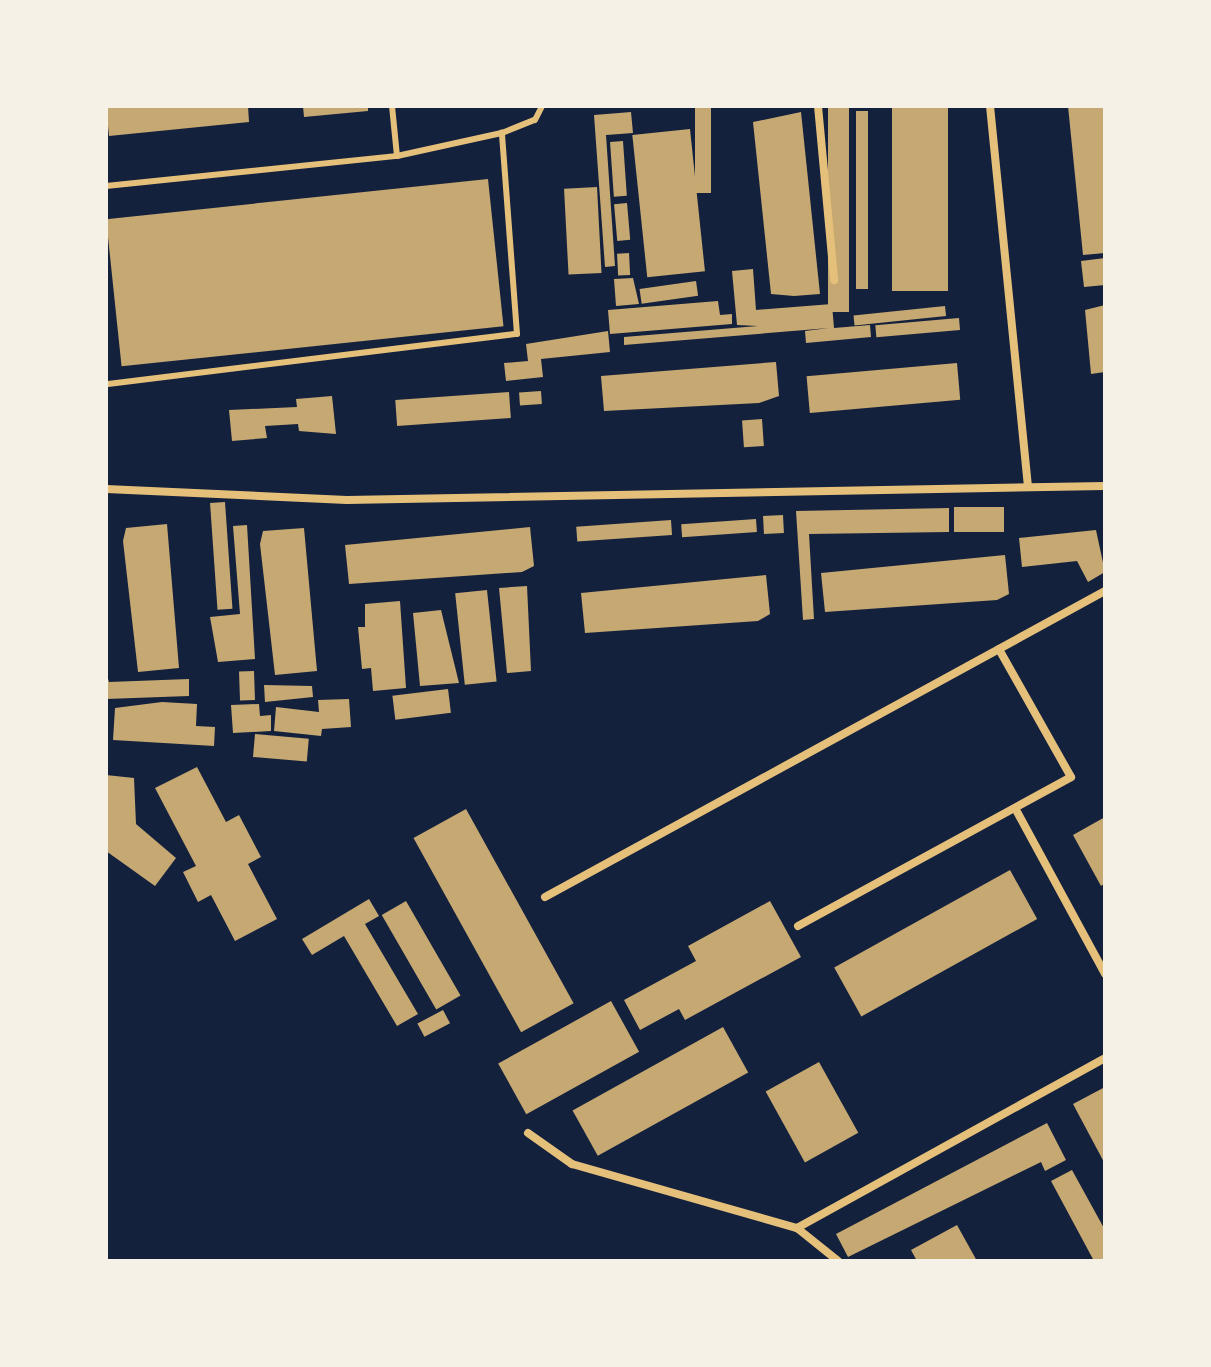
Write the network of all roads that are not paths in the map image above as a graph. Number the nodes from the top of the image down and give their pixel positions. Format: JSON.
{"nodes":[{"id":1,"x":392,"y":106,"type":"edge"},
{"id":2,"x":542,"y":106,"type":"edge"},
{"id":3,"x":818,"y":106,"type":"edge"},
{"id":4,"x":990,"y":106,"type":"edge"},
{"id":5,"x":502,"y":133,"type":"junction"},
{"id":6,"x":397,"y":156,"type":"junction"},
{"id":7,"x":106,"y":186,"type":"edge"},
{"id":8,"x":834,"y":280,"type":"dead end"},
{"id":9,"x":108,"y":384,"type":"edge"},
{"id":10,"x":1105,"y":486,"type":"edge"},
{"id":11,"x":1028,"y":487,"type":"junction"},
{"id":12,"x":106,"y":489,"type":"edge"},
{"id":13,"x":1105,"y":591,"type":"edge"},
{"id":14,"x":999,"y":649,"type":"junction"},
{"id":15,"x":1015,"y":808,"type":"junction"},
{"id":16,"x":545,"y":897,"type":"dead end"},
{"id":17,"x":798,"y":926,"type":"dead end"},
{"id":18,"x":1105,"y":974,"type":"edge"},
{"id":19,"x":1105,"y":1058,"type":"edge"},
{"id":20,"x":528,"y":1133,"type":"dead end"},
{"id":21,"x":797,"y":1228,"type":"junction"},
{"id":22,"x":838,"y":1261,"type":"edge"}],
"edges":[{"from":1,"to":6,"type":"lane"},
{"from":2,"to":5,"type":"lane"},
{"from":3,"to":8,"type":"street"},
{"from":4,"to":11,"type":"street"},
{"from":5,"to":6,"type":"lane"},
{"from":5,"to":9,"type":"lane"},
{"from":6,"to":7,"type":"lane"},
{"from":10,"to":11,"type":"street"},
{"from":11,"to":12,"type":"street"},
{"from":13,"to":14,"type":"street"},
{"from":14,"to":15,"type":"street"},
{"from":14,"to":16,"type":"street"},
{"from":15,"to":17,"type":"street"},
{"from":15,"to":18,"type":"street"},
{"from":19,"to":21,"type":"street"},
{"from":20,"to":21,"type":"street"},
{"from":21,"to":22,"type":"street"}]}
